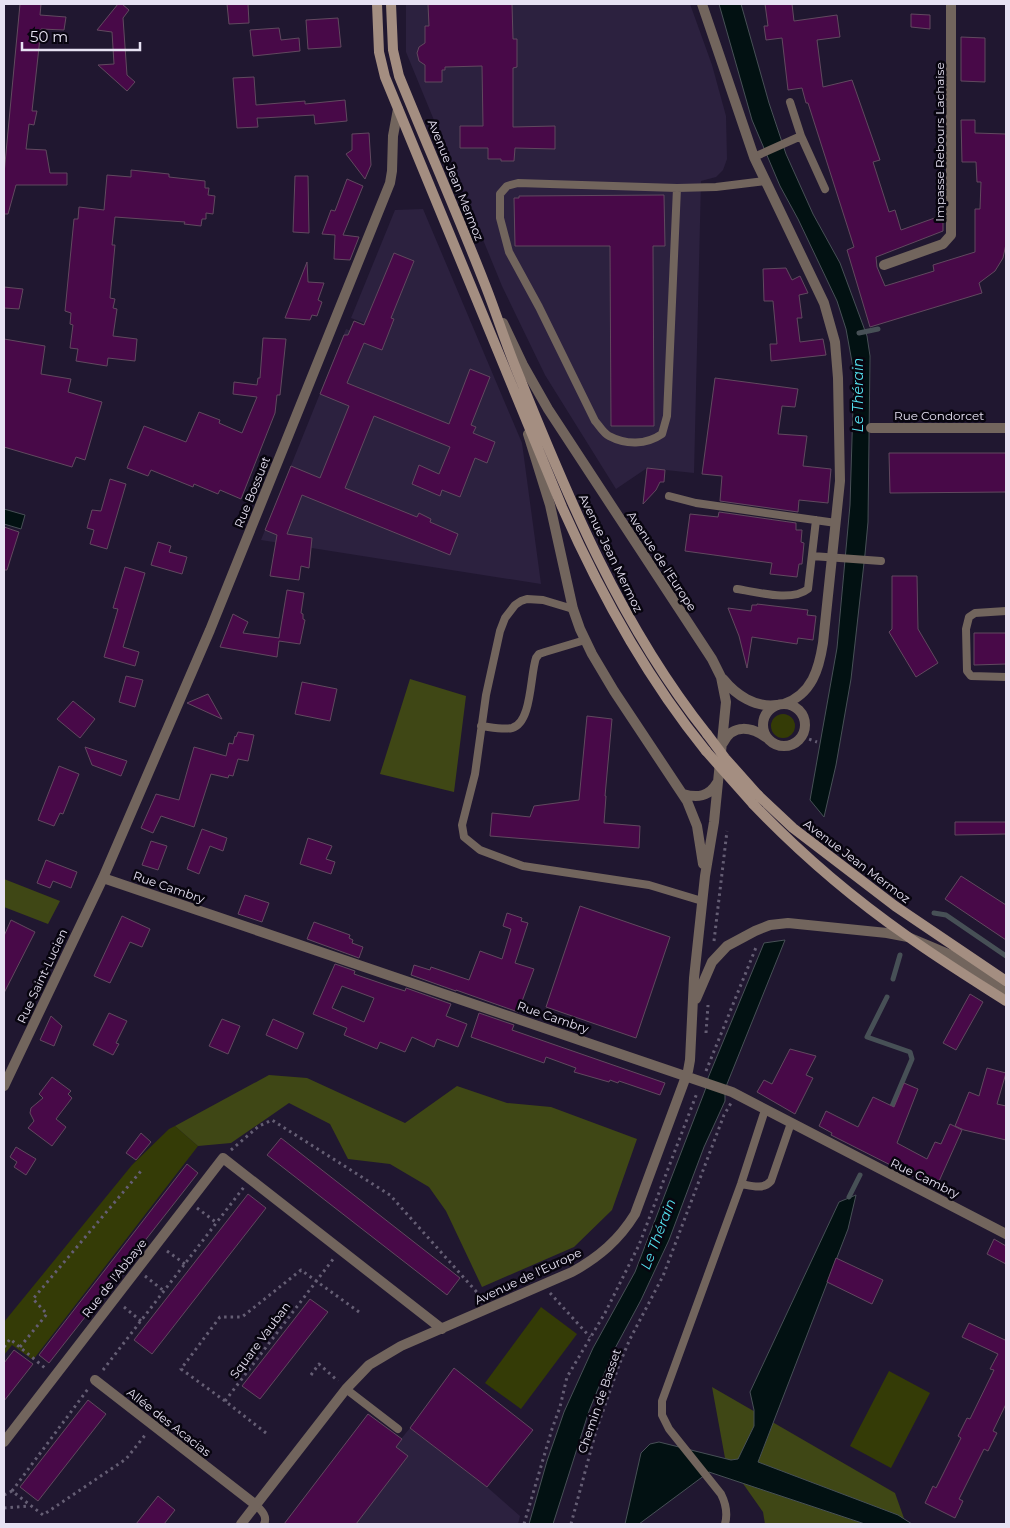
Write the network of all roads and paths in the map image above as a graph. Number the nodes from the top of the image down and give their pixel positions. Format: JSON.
{"nodes":[{"id":1,"x":377,"y":4,"type":"edge"},
{"id":2,"x":391,"y":4,"type":"edge"},
{"id":3,"x":702,"y":4,"type":"edge"},
{"id":4,"x":951,"y":4,"type":"edge"},
{"id":5,"x":790,"y":102,"type":"dead end"},
{"id":6,"x":398,"y":109,"type":"junction"},
{"id":7,"x":801,"y":136,"type":"junction"},
{"id":8,"x":758,"y":155,"type":"junction"},
{"id":9,"x":765,"y":181,"type":"junction"},
{"id":10,"x":677,"y":188,"type":"junction"},
{"id":11,"x":825,"y":189,"type":"dead end"},
{"id":12,"x":884,"y":265,"type":"dead end"},
{"id":13,"x":485,"y":284,"type":"junction"},
{"id":14,"x":516,"y":395,"type":"junction"},
{"id":15,"x":872,"y":428,"type":"dead end"},
{"id":16,"x":1006,"y":428,"type":"edge"},
{"id":17,"x":669,"y":496,"type":"dead end"},
{"id":18,"x":816,"y":520,"type":"junction"},
{"id":19,"x":836,"y":523,"type":"junction"},
{"id":20,"x":812,"y":556,"type":"junction"},
{"id":21,"x":837,"y":558,"type":"junction"},
{"id":22,"x":881,"y":561,"type":"dead end"},
{"id":23,"x":737,"y":589,"type":"dead end"},
{"id":24,"x":573,"y":609,"type":"junction"},
{"id":25,"x":1006,"y":610,"type":"edge"},
{"id":26,"x":585,"y":640,"type":"junction"},
{"id":27,"x":1006,"y":676,"type":"edge"},
{"id":28,"x":721,"y":677,"type":"junction"},
{"id":29,"x":781,"y":705,"type":"junction"},
{"id":30,"x":481,"y":726,"type":"junction"},
{"id":31,"x":803,"y":736,"type":"junction"},
{"id":32,"x":769,"y":740,"type":"junction"},
{"id":33,"x":817,"y":742,"type":"dead end"},
{"id":34,"x":722,"y":744,"type":"junction"},
{"id":35,"x":717,"y":783,"type":"junction"},
{"id":36,"x":683,"y":794,"type":"junction"},
{"id":37,"x":755,"y":799,"type":"junction"},
{"id":38,"x":728,"y":823,"type":"dead end"},
{"id":39,"x":705,"y":876,"type":"junction"},
{"id":40,"x":103,"y":878,"type":"junction"},
{"id":41,"x":702,"y":902,"type":"junction"},
{"id":42,"x":765,"y":927,"type":"junction"},
{"id":43,"x":908,"y":937,"type":"junction"},
{"id":44,"x":712,"y":962,"type":"junction"},
{"id":45,"x":1006,"y":981,"type":"edge"},
{"id":46,"x":1006,"y":990,"type":"edge"},
{"id":47,"x":1006,"y":1001,"type":"edge"},
{"id":48,"x":708,"y":1002,"type":"dead end"},
{"id":49,"x":692,"y":1014,"type":"junction"},
{"id":50,"x":705,"y":1042,"type":"dead end"},
{"id":51,"x":703,"y":1061,"type":"dead end"},
{"id":52,"x":686,"y":1076,"type":"junction"},
{"id":53,"x":701,"y":1081,"type":"junction"},
{"id":54,"x":4,"y":1086,"type":"edge"},
{"id":55,"x":734,"y":1094,"type":"junction"},
{"id":56,"x":764,"y":1110,"type":"junction"},
{"id":57,"x":791,"y":1123,"type":"junction"},
{"id":58,"x":223,"y":1158,"type":"junction"},
{"id":59,"x":141,"y":1170,"type":"dead end"},
{"id":60,"x":250,"y":1179,"type":"junction"},
{"id":61,"x":741,"y":1184,"type":"junction"},
{"id":62,"x":189,"y":1202,"type":"junction"},
{"id":63,"x":979,"y":1218,"type":"junction"},
{"id":64,"x":216,"y":1223,"type":"junction"},
{"id":65,"x":1006,"y":1228,"type":"edge"},
{"id":66,"x":1006,"y":1234,"type":"edge"},
{"id":67,"x":157,"y":1243,"type":"junction"},
{"id":68,"x":341,"y":1249,"type":"junction"},
{"id":69,"x":185,"y":1264,"type":"junction"},
{"id":70,"x":136,"y":1270,"type":"junction"},
{"id":71,"x":316,"y":1282,"type":"junction"},
{"id":72,"x":543,"y":1285,"type":"junction"},
{"id":73,"x":164,"y":1291,"type":"junction"},
{"id":74,"x":113,"y":1300,"type":"junction"},
{"id":75,"x":491,"y":1308,"type":"junction"},
{"id":76,"x":359,"y":1312,"type":"dead end"},
{"id":77,"x":141,"y":1321,"type":"junction"},
{"id":78,"x":442,"y":1329,"type":"junction"},
{"id":79,"x":590,"y":1337,"type":"junction"},
{"id":80,"x":4,"y":1347,"type":"edge"},
{"id":81,"x":20,"y":1347,"type":"junction"},
{"id":82,"x":311,"y":1375,"type":"dead end"},
{"id":83,"x":54,"y":1376,"type":"junction"},
{"id":84,"x":95,"y":1380,"type":"junction"},
{"id":85,"x":346,"y":1389,"type":"junction"},
{"id":86,"x":225,"y":1401,"type":"junction"},
{"id":87,"x":153,"y":1425,"type":"junction"},
{"id":88,"x":398,"y":1429,"type":"dead end"},
{"id":89,"x":266,"y":1433,"type":"dead end"},
{"id":90,"x":4,"y":1442,"type":"edge"},
{"id":91,"x":12,"y":1491,"type":"junction"},
{"id":92,"x":4,"y":1495,"type":"edge"},
{"id":93,"x":256,"y":1505,"type":"junction"},
{"id":94,"x":30,"y":1506,"type":"junction"},
{"id":95,"x":4,"y":1508,"type":"edge"},
{"id":96,"x":241,"y":1524,"type":"edge"},
{"id":97,"x":264,"y":1524,"type":"edge"},
{"id":98,"x":524,"y":1524,"type":"edge"},
{"id":99,"x":571,"y":1524,"type":"edge"},
{"id":100,"x":725,"y":1524,"type":"edge"}],
"edges":[{"from":1,"to":6,"type":"main road","name":"Avenue Jean Mermoz"},
{"from":2,"to":13,"type":"main road","name":"Avenue Jean Mermoz"},
{"from":3,"to":8,"type":"street"},
{"from":4,"to":12,"type":"street","name":"Impasse Rebours Lachaise"},
{"from":5,"to":7,"type":"lane"},
{"from":6,"to":14,"type":"main road","name":"Avenue Jean Mermoz"},
{"from":6,"to":40,"type":"street","name":"Rue Bossuet"},
{"from":7,"to":8,"type":"lane"},
{"from":7,"to":11,"type":"lane"},
{"from":8,"to":9,"type":"street"},
{"from":9,"to":10,"type":"lane"},
{"from":9,"to":19,"type":"street"},
{"from":10,"to":10,"type":"lane"},
{"from":13,"to":28,"type":"street","name":"Avenue de l'Europe"},
{"from":13,"to":37,"type":"main road","name":"Avenue Jean Mermoz","bridge":true},
{"from":14,"to":24,"type":"street","name":"Avenue de l'Europe"},
{"from":14,"to":37,"type":"main road","name":"Avenue Jean Mermoz","bridge":true},
{"from":15,"to":16,"type":"street","name":"Rue Condorcet"},
{"from":17,"to":18,"type":"lane"},
{"from":18,"to":19,"type":"lane"},
{"from":18,"to":20,"type":"lane"},
{"from":19,"to":21,"type":"street"},
{"from":20,"to":21,"type":"lane"},
{"from":20,"to":23,"type":"lane"},
{"from":21,"to":22,"type":"lane"},
{"from":21,"to":29,"type":"street"},
{"from":24,"to":26,"type":"street","name":"Avenue de l'Europe"},
{"from":24,"to":30,"type":"lane"},
{"from":25,"to":27,"type":"lane"},
{"from":26,"to":30,"type":"lane"},
{"from":26,"to":36,"type":"street","name":"Avenue de l'Europe"},
{"from":28,"to":29,"type":"street"},
{"from":28,"to":34,"type":"street","name":"Avenue de l'Europe"},
{"from":29,"to":31,"type":"street"},
{"from":29,"to":32,"type":"street"},
{"from":30,"to":41,"type":"lane"},
{"from":31,"to":32,"type":"street"},
{"from":31,"to":33,"type":"path"},
{"from":32,"to":34,"type":"street"},
{"from":34,"to":35,"type":"street","name":"Avenue de l'Europe"},
{"from":35,"to":36,"type":"street"},
{"from":35,"to":39,"type":"street","name":"Avenue de l'Europe"},
{"from":36,"to":39,"type":"street","name":"Avenue de l'Europe"},
{"from":37,"to":43,"type":"main road","name":"Avenue Jean Mermoz"},
{"from":37,"to":45,"type":"main road","name":"Avenue Jean Mermoz"},
{"from":38,"to":44,"type":"path"},
{"from":39,"to":41,"type":"street","name":"Avenue de l'Europe"},
{"from":40,"to":52,"type":"street","name":"Rue Cambry"},
{"from":40,"to":54,"type":"street","name":"Rue Saint-Lucien"},
{"from":41,"to":49,"type":"street","name":"Avenue de l'Europe"},
{"from":42,"to":43,"type":"street"},
{"from":42,"to":44,"type":"street"},
{"from":42,"to":53,"type":"path"},
{"from":43,"to":46,"type":"street","name":"Avenue Jean Mermoz"},
{"from":43,"to":47,"type":"main road","name":"Avenue Jean Mermoz"},
{"from":44,"to":49,"type":"street"},
{"from":48,"to":50,"type":"path"},
{"from":49,"to":52,"type":"street","name":"Avenue de l'Europe"},
{"from":51,"to":53,"type":"path"},
{"from":52,"to":53,"type":"street","name":"Rue Cambry"},
{"from":52,"to":72,"type":"street","name":"Avenue de l'Europe"},
{"from":53,"to":55,"type":"street","name":"Rue Cambry"},
{"from":53,"to":79,"type":"path"},
{"from":55,"to":56,"type":"street","name":"Rue Cambry"},
{"from":55,"to":99,"type":"path","name":"Chemin de Basset"},
{"from":56,"to":57,"type":"street","name":"Rue Cambry"},
{"from":56,"to":61,"type":"lane"},
{"from":57,"to":61,"type":"lane"},
{"from":57,"to":63,"type":"street","name":"Rue Cambry"},
{"from":58,"to":60,"type":"street"},
{"from":58,"to":62,"type":"street","name":"Rue de l'Abbaye"},
{"from":58,"to":75,"type":"path"},
{"from":59,"to":81,"type":"path"},
{"from":60,"to":64,"type":"path"},
{"from":60,"to":68,"type":"street"},
{"from":61,"to":100,"type":"lane"},
{"from":62,"to":64,"type":"path"},
{"from":62,"to":67,"type":"street","name":"Rue de l'Abbaye"},
{"from":63,"to":65,"type":"street","name":"Rue Cambry"},
{"from":63,"to":66,"type":"street","name":"Rue Cambry"},
{"from":64,"to":69,"type":"path"},
{"from":67,"to":69,"type":"path"},
{"from":67,"to":70,"type":"street","name":"Rue de l'Abbaye"},
{"from":68,"to":71,"type":"path","name":"Square Vauban"},
{"from":68,"to":78,"type":"street"},
{"from":69,"to":73,"type":"path"},
{"from":70,"to":73,"type":"path"},
{"from":70,"to":74,"type":"street","name":"Rue de l'Abbaye"},
{"from":71,"to":76,"type":"path"},
{"from":71,"to":86,"type":"path","name":"Square Vauban"},
{"from":71,"to":86,"type":"path"},
{"from":72,"to":75,"type":"street","name":"Avenue de l'Europe"},
{"from":72,"to":79,"type":"path"},
{"from":73,"to":77,"type":"path"},
{"from":74,"to":77,"type":"path"},
{"from":74,"to":83,"type":"street","name":"Rue de l'Abbaye"},
{"from":75,"to":78,"type":"street","name":"Avenue de l'Europe"},
{"from":77,"to":84,"type":"path"},
{"from":78,"to":85,"type":"street","name":"Avenue de l'Europe"},
{"from":79,"to":98,"type":"path"},
{"from":80,"to":81,"type":"path"},
{"from":81,"to":83,"type":"path"},
{"from":82,"to":85,"type":"path"},
{"from":83,"to":90,"type":"street","name":"Rue de l'Abbaye"},
{"from":84,"to":87,"type":"street","name":"Allée des Acacias"},
{"from":84,"to":91,"type":"path"},
{"from":85,"to":88,"type":"lane"},
{"from":85,"to":93,"type":"street","name":"Avenue de l'Europe"},
{"from":86,"to":89,"type":"path"},
{"from":87,"to":93,"type":"street","name":"Allée des Acacias"},
{"from":87,"to":94,"type":"path"},
{"from":91,"to":92,"type":"path"},
{"from":91,"to":94,"type":"path"},
{"from":93,"to":96,"type":"street","name":"Avenue de l'Europe"},
{"from":93,"to":97,"type":"lane"},
{"from":94,"to":95,"type":"path"}]}
